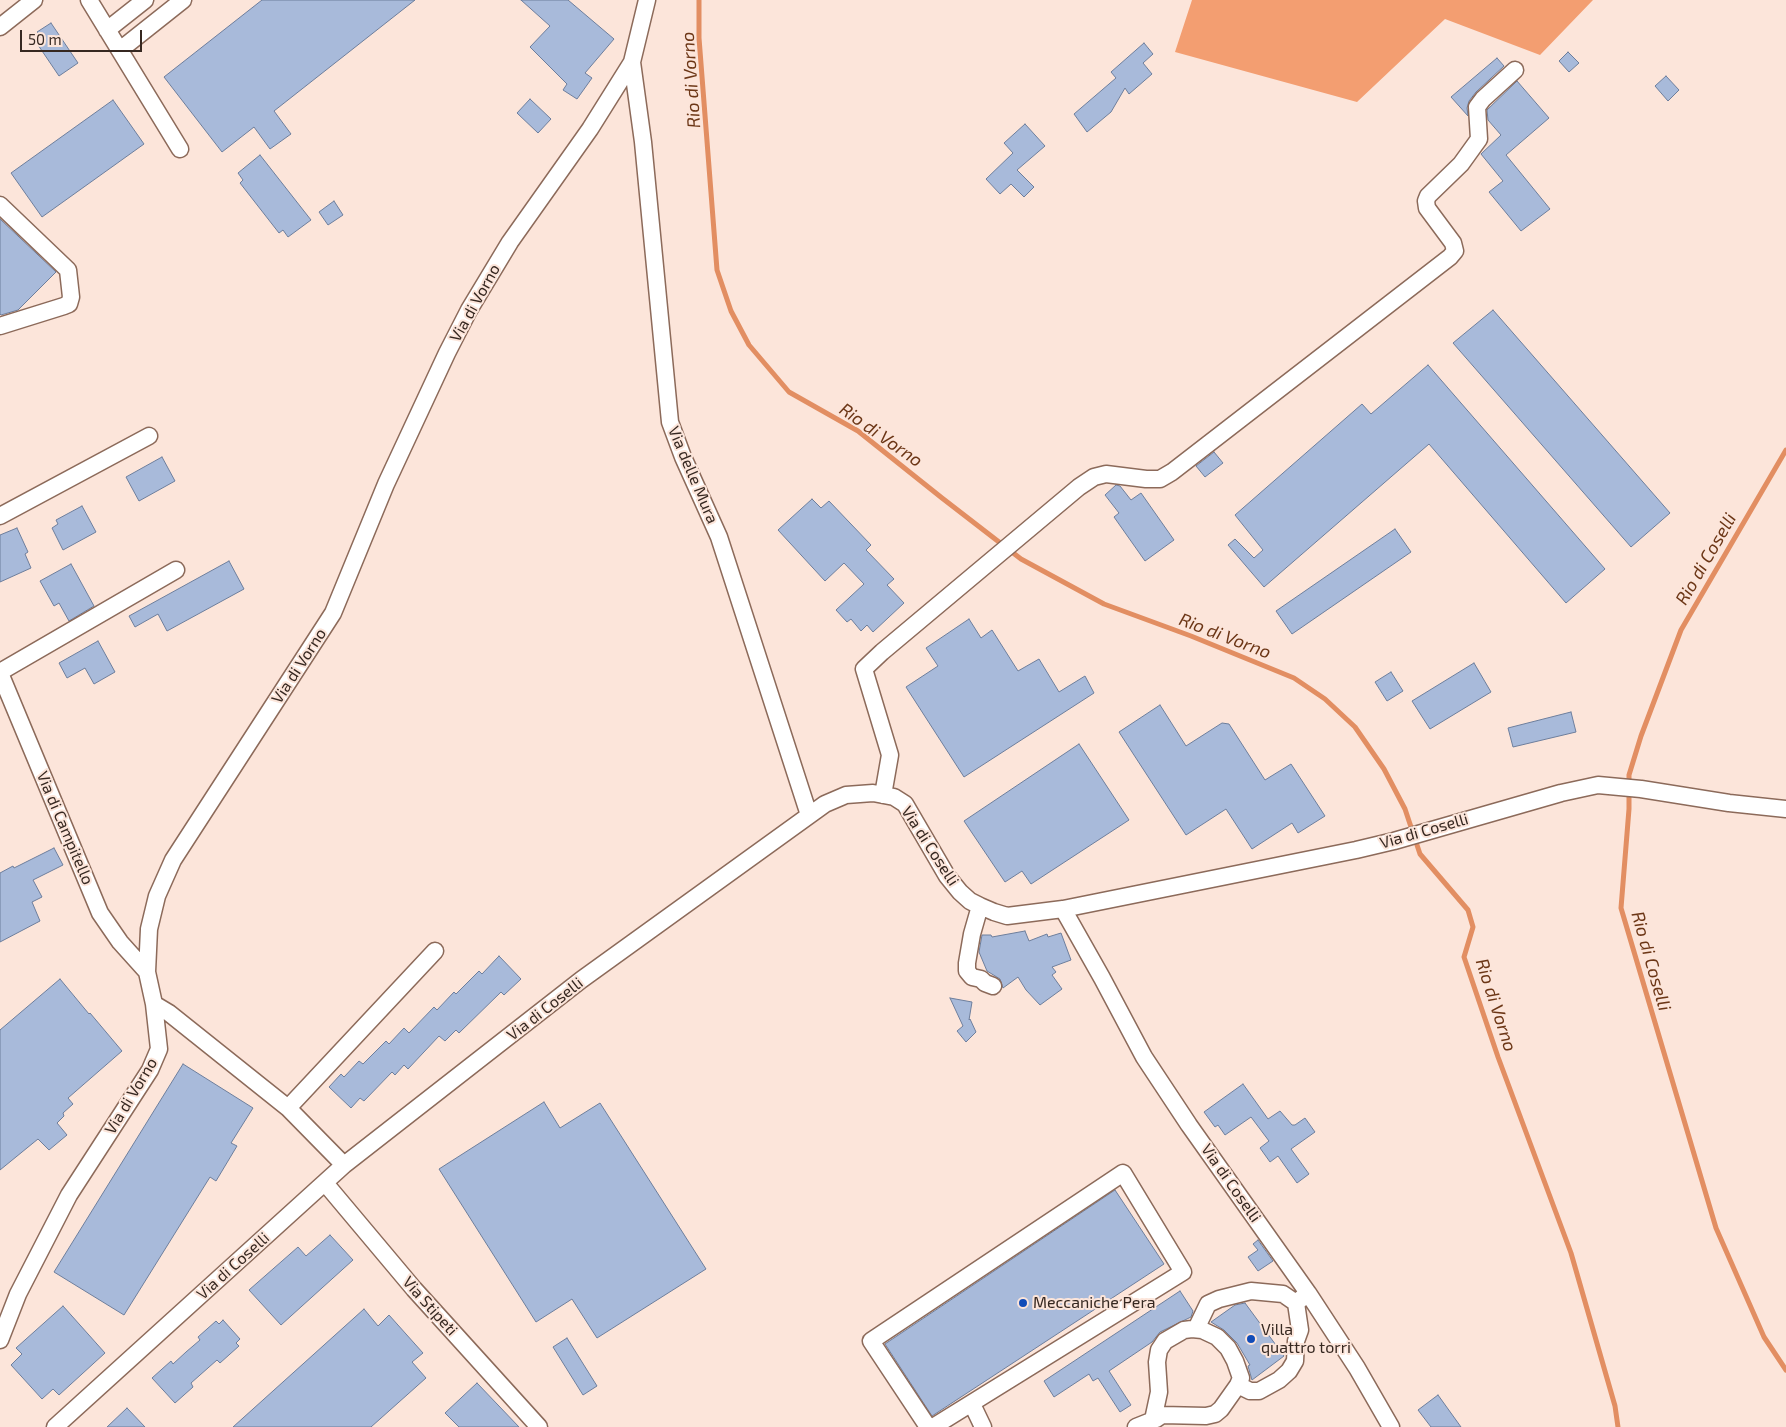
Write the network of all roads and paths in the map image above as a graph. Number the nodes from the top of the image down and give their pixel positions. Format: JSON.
{"nodes":[{"id":1,"x":34,"y":0,"type":"edge"},
{"id":2,"x":89,"y":0,"type":"edge"},
{"id":3,"x":145,"y":0,"type":"edge"},
{"id":4,"x":183,"y":0,"type":"edge"},
{"id":5,"x":647,"y":0,"type":"edge"},
{"id":6,"x":0,"y":27,"type":"edge"},
{"id":7,"x":107,"y":30,"type":"junction"},
{"id":8,"x":120,"y":50,"type":"junction"},
{"id":9,"x":632,"y":62,"type":"junction"},
{"id":10,"x":1515,"y":70,"type":"dead end"},
{"id":11,"x":180,"y":149,"type":"dead end"},
{"id":12,"x":0,"y":205,"type":"edge"},
{"id":13,"x":0,"y":326,"type":"edge"},
{"id":14,"x":149,"y":436,"type":"dead end"},
{"id":15,"x":0,"y":516,"type":"edge"},
{"id":16,"x":176,"y":570,"type":"dead end"},
{"id":17,"x":0,"y":673,"type":"edge"},
{"id":18,"x":883,"y":795,"type":"junction"},
{"id":19,"x":1786,"y":809,"type":"edge"},
{"id":20,"x":810,"y":815,"type":"junction"},
{"id":21,"x":980,"y":906,"type":"junction"},
{"id":22,"x":1063,"y":910,"type":"junction"},
{"id":23,"x":434,"y":950,"type":"dead end"},
{"id":24,"x":147,"y":972,"type":"junction"},
{"id":25,"x":993,"y":986,"type":"dead end"},
{"id":26,"x":154,"y":1004,"type":"junction"},
{"id":27,"x":288,"y":1108,"type":"junction"},
{"id":28,"x":344,"y":1165,"type":"junction"},
{"id":29,"x":325,"y":1183,"type":"junction"},
{"id":30,"x":1302,"y":1298,"type":"junction"},
{"id":31,"x":1196,"y":1329,"type":"junction"},
{"id":32,"x":0,"y":1340,"type":"edge"},
{"id":33,"x":1238,"y":1385,"type":"junction"},
{"id":34,"x":972,"y":1404,"type":"junction"},
{"id":35,"x":1153,"y":1420,"type":"junction"},
{"id":36,"x":55,"y":1426,"type":"edge"},
{"id":37,"x":539,"y":1427,"type":"edge"},
{"id":38,"x":928,"y":1427,"type":"edge"},
{"id":39,"x":933,"y":1427,"type":"edge"},
{"id":40,"x":983,"y":1427,"type":"edge"},
{"id":41,"x":1136,"y":1427,"type":"edge"},
{"id":42,"x":1390,"y":1427,"type":"edge"}],
"edges":[{"from":1,"to":6,"type":"street"},
{"from":2,"to":7,"type":"street"},
{"from":3,"to":7,"type":"street"},
{"from":4,"to":8,"type":"street"},
{"from":5,"to":9,"type":"street","name":"Via di Vorno"},
{"from":7,"to":8,"type":"street"},
{"from":8,"to":11,"type":"street"},
{"from":9,"to":20,"type":"street","name":"Via delle Mura"},
{"from":9,"to":24,"type":"street","name":"Via di Vorno"},
{"from":10,"to":18,"type":"street"},
{"from":12,"to":13,"type":"street"},
{"from":14,"to":15,"type":"street"},
{"from":16,"to":17,"type":"street"},
{"from":17,"to":24,"type":"street","name":"Via di Campitello"},
{"from":18,"to":20,"type":"street","name":"Via di Coselli"},
{"from":18,"to":21,"type":"street","name":"Via di Coselli"},
{"from":19,"to":22,"type":"street","name":"Via di Coselli"},
{"from":20,"to":28,"type":"street","name":"Via di Coselli"},
{"from":21,"to":22,"type":"street","name":"Via di Coselli"},
{"from":21,"to":25,"type":"street"},
{"from":22,"to":30,"type":"street","name":"Via di Coselli"},
{"from":23,"to":27,"type":"street"},
{"from":24,"to":26,"type":"street","name":"Via di Vorno"},
{"from":26,"to":27,"type":"street"},
{"from":26,"to":32,"type":"street","name":"Via di Vorno"},
{"from":27,"to":28,"type":"street"},
{"from":28,"to":29,"type":"street","name":"Via di Coselli"},
{"from":29,"to":36,"type":"street","name":"Via di Coselli"},
{"from":29,"to":37,"type":"street","name":"Via Stipeti"},
{"from":30,"to":31,"type":"street"},
{"from":30,"to":33,"type":"street"},
{"from":30,"to":42,"type":"street","name":"Via di Coselli"},
{"from":31,"to":33,"type":"street"},
{"from":31,"to":35,"type":"street"},
{"from":33,"to":35,"type":"street"},
{"from":34,"to":38,"type":"street"},
{"from":34,"to":39,"type":"street"},
{"from":34,"to":40,"type":"street"},
{"from":35,"to":41,"type":"street"}]}
